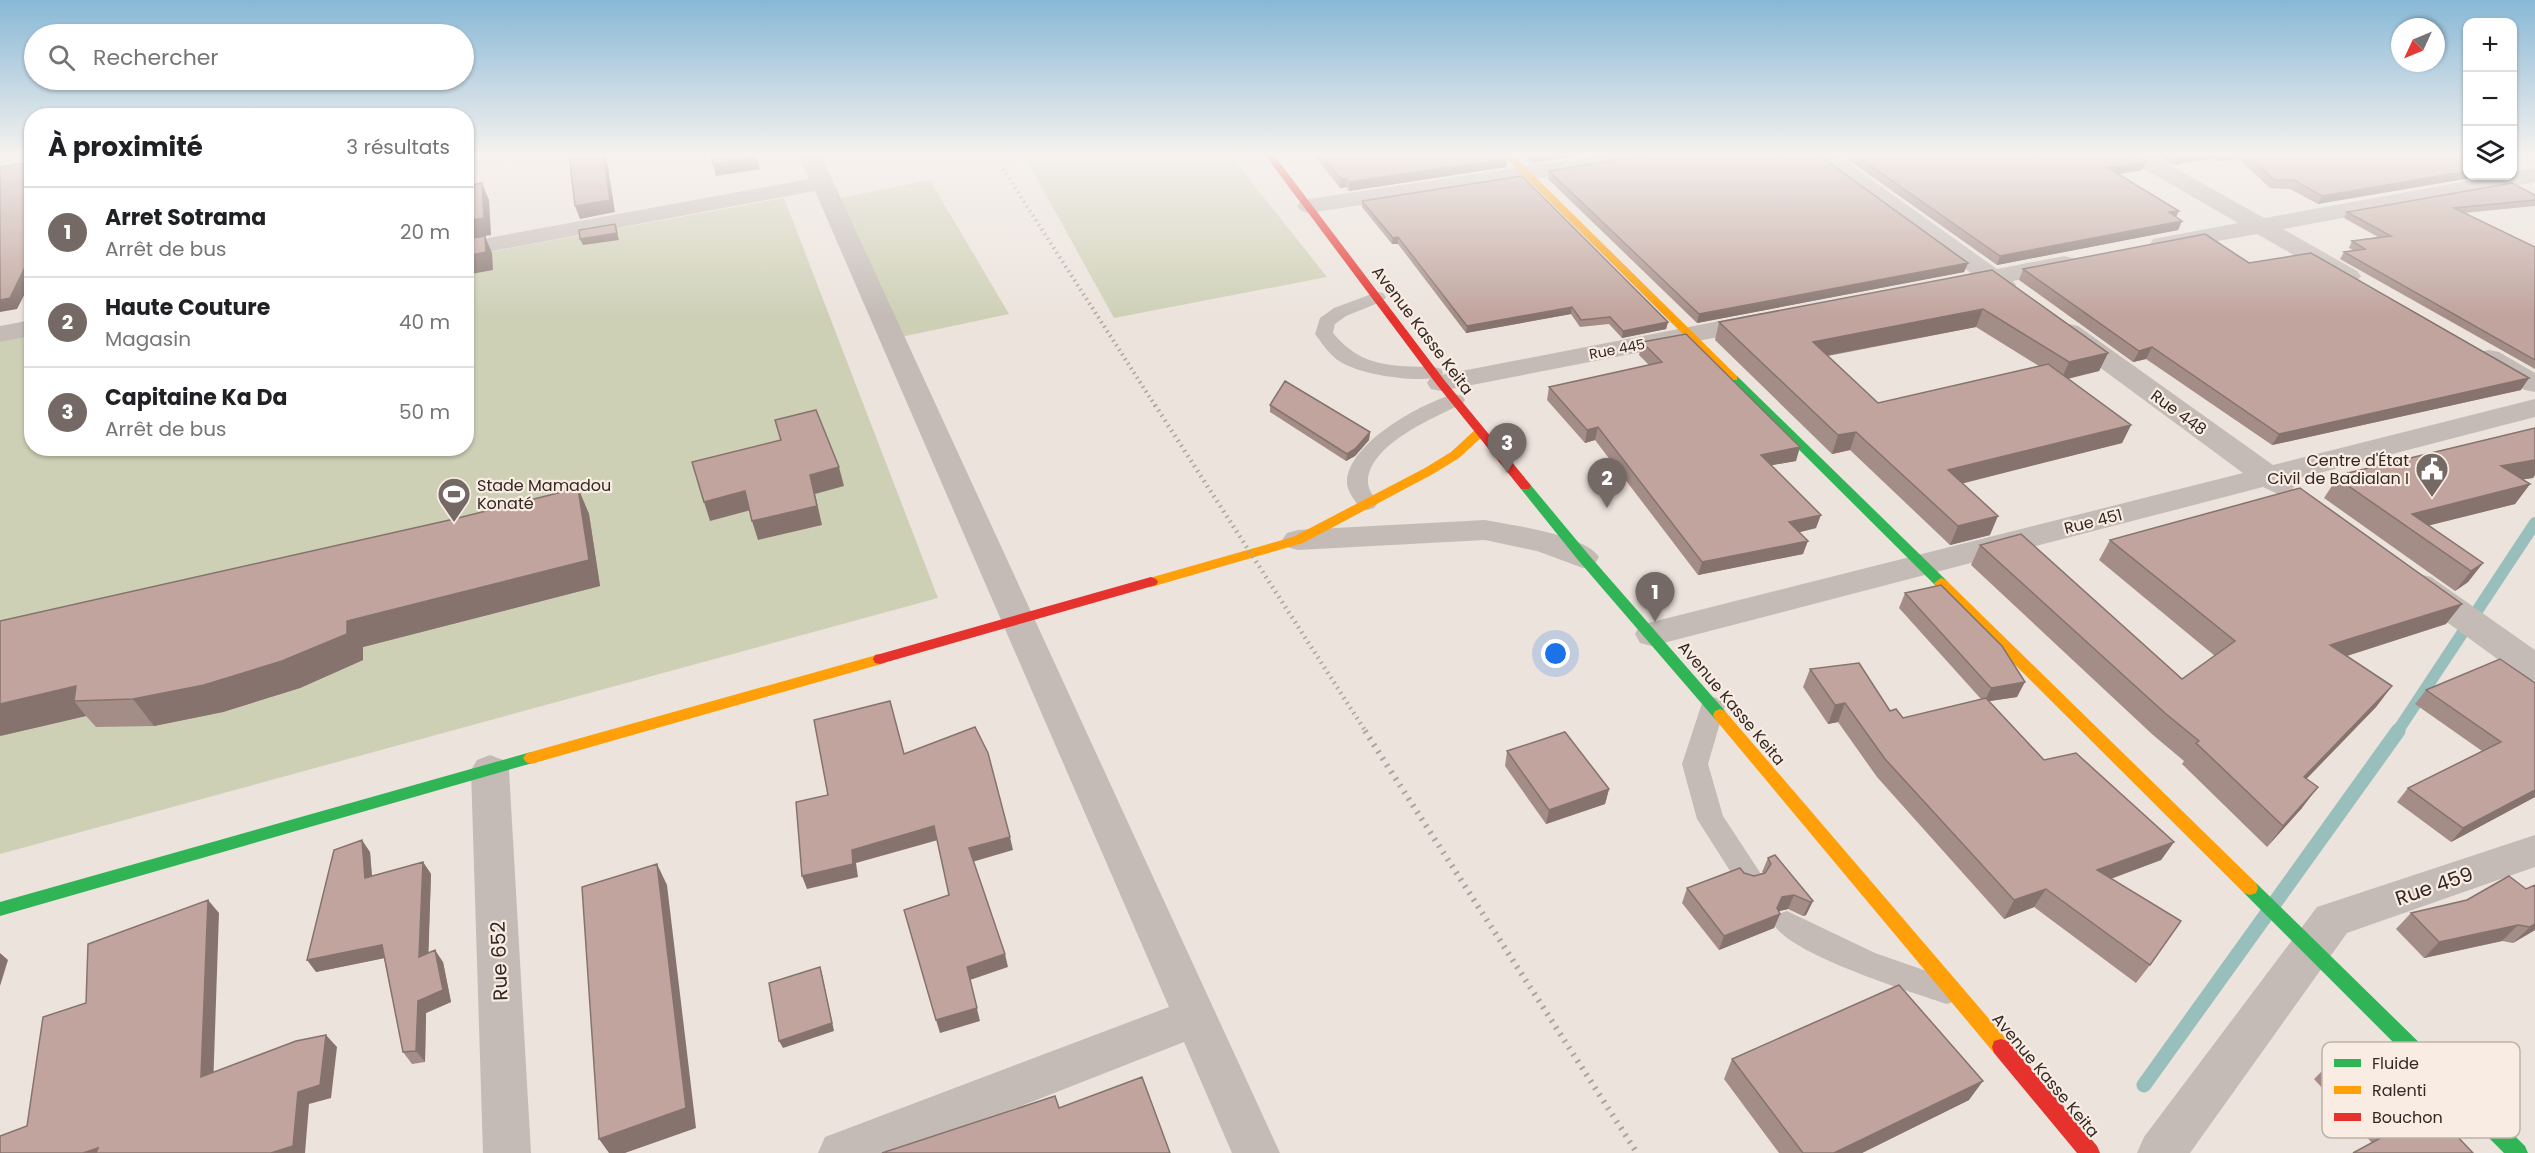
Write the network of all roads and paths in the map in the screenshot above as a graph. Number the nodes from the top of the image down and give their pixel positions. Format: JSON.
{"nodes":[{"id":1,"x":642,"y":209,"type":"edge"},
{"id":2,"x":834,"y":209,"type":"edge"},
{"id":3,"x":1312,"y":209,"type":"edge"},
{"id":4,"x":1562,"y":209,"type":"edge"},
{"id":5,"x":1898,"y":209,"type":"edge"},
{"id":6,"x":2230,"y":209,"type":"edge"},
{"id":7,"x":2352,"y":209,"type":"edge"},
{"id":8,"x":2258,"y":225,"type":"junction"},
{"id":9,"x":474,"y":247,"type":"edge"},
{"id":10,"x":2143,"y":248,"type":"edge"},
{"id":11,"x":2085,"y":259,"type":"edge"},
{"id":12,"x":1993,"y":278,"type":"junction"},
{"id":13,"x":1934,"y":288,"type":"edge"},
{"id":14,"x":2371,"y":290,"type":"edge"},
{"id":15,"x":1377,"y":297,"type":"junction"},
{"id":16,"x":2021,"y":298,"type":"edge"},
{"id":17,"x":1783,"y":317,"type":"edge"},
{"id":18,"x":2050,"y":319,"type":"edge"},
{"id":19,"x":24,"y":330,"type":"edge"},
{"id":20,"x":0,"y":334,"type":"edge"},
{"id":21,"x":1690,"y":334,"type":"junction"},
{"id":22,"x":2474,"y":349,"type":"edge"},
{"id":23,"x":2535,"y":384,"type":"edge"},
{"id":24,"x":1443,"y":385,"type":"junction"},
{"id":25,"x":2535,"y":408,"type":"edge"},
{"id":26,"x":1480,"y":432,"type":"junction"},
{"id":27,"x":2268,"y":476,"type":"junction"},
{"id":28,"x":2297,"y":497,"type":"edge"},
{"id":29,"x":1367,"y":503,"type":"junction"},
{"id":30,"x":1298,"y":540,"type":"junction"},
{"id":31,"x":1582,"y":556,"type":"junction"},
{"id":32,"x":1922,"y":564,"type":"junction"},
{"id":33,"x":2394,"y":568,"type":"edge"},
{"id":34,"x":1018,"y":619,"type":"junction"},
{"id":35,"x":1652,"y":634,"type":"junction"},
{"id":36,"x":2535,"y":668,"type":"edge"},
{"id":37,"x":1713,"y":706,"type":"junction"},
{"id":38,"x":490,"y":770,"type":"junction"},
{"id":39,"x":2535,"y":851,"type":"edge"},
{"id":40,"x":1749,"y":877,"type":"edge"},
{"id":41,"x":0,"y":909,"type":"edge"},
{"id":42,"x":1787,"y":923,"type":"dead end"},
{"id":43,"x":2313,"y":934,"type":"junction"},
{"id":44,"x":1957,"y":994,"type":"junction"},
{"id":45,"x":1196,"y":1017,"type":"junction"},
{"id":46,"x":2414,"y":1042,"type":"edge"},
{"id":47,"x":2504,"y":1138,"type":"edge"},
{"id":48,"x":507,"y":1153,"type":"edge"},
{"id":49,"x":842,"y":1153,"type":"edge"},
{"id":50,"x":1256,"y":1153,"type":"edge"},
{"id":51,"x":2090,"y":1153,"type":"edge"},
{"id":52,"x":2161,"y":1153,"type":"edge"},
{"id":53,"x":2518,"y":1153,"type":"edge"}],
"edges":[{"from":1,"to":9,"type":"street"},
{"from":2,"to":34,"type":"street"},
{"from":3,"to":15,"type":"street","name":"Avenue Kasse Keita"},
{"from":4,"to":21,"type":"street"},
{"from":5,"to":12,"type":"street"},
{"from":6,"to":8,"type":"street"},
{"from":7,"to":8,"type":"street"},
{"from":8,"to":10,"type":"street"},
{"from":8,"to":14,"type":"street"},
{"from":11,"to":12,"type":"street"},
{"from":12,"to":13,"type":"street"},
{"from":12,"to":16,"type":"street"},
{"from":15,"to":24,"type":"street","name":"Avenue Kasse Keita"},
{"from":15,"to":24,"type":"lane"},
{"from":17,"to":21,"type":"street","name":"Rue 445"},
{"from":18,"to":27,"type":"street","name":"Rue 448"},
{"from":19,"to":20,"type":"street"},
{"from":21,"to":24,"type":"street","name":"Rue 445"},
{"from":21,"to":32,"type":"street"},
{"from":22,"to":23,"type":"street"},
{"from":24,"to":26,"type":"street","name":"Avenue Kasse Keita"},
{"from":24,"to":29,"type":"lane"},
{"from":25,"to":27,"type":"street","name":"Rue 451"},
{"from":26,"to":29,"type":"street"},
{"from":26,"to":31,"type":"street","name":"Avenue Kasse Keita"},
{"from":27,"to":28,"type":"street","name":"Rue 448"},
{"from":27,"to":32,"type":"street","name":"Rue 451"},
{"from":29,"to":30,"type":"street"},
{"from":30,"to":31,"type":"street"},
{"from":30,"to":34,"type":"street"},
{"from":31,"to":35,"type":"street","name":"Avenue Kasse Keita"},
{"from":32,"to":35,"type":"street","name":"Rue 451"},
{"from":32,"to":43,"type":"street"},
{"from":33,"to":36,"type":"street"},
{"from":34,"to":38,"type":"street"},
{"from":34,"to":45,"type":"street"},
{"from":35,"to":37,"type":"street","name":"Avenue Kasse Keita"},
{"from":37,"to":40,"type":"lane"},
{"from":37,"to":44,"type":"street","name":"Avenue Kasse Keita"},
{"from":38,"to":41,"type":"street"},
{"from":38,"to":48,"type":"street","name":"Rue 652"},
{"from":39,"to":43,"type":"street","name":"Rue 459"},
{"from":42,"to":44,"type":"lane"},
{"from":43,"to":46,"type":"street"},
{"from":43,"to":52,"type":"street"},
{"from":44,"to":51,"type":"street","name":"Avenue Kasse Keita"},
{"from":45,"to":49,"type":"street"},
{"from":45,"to":50,"type":"street"},
{"from":47,"to":53,"type":"street"}]}
